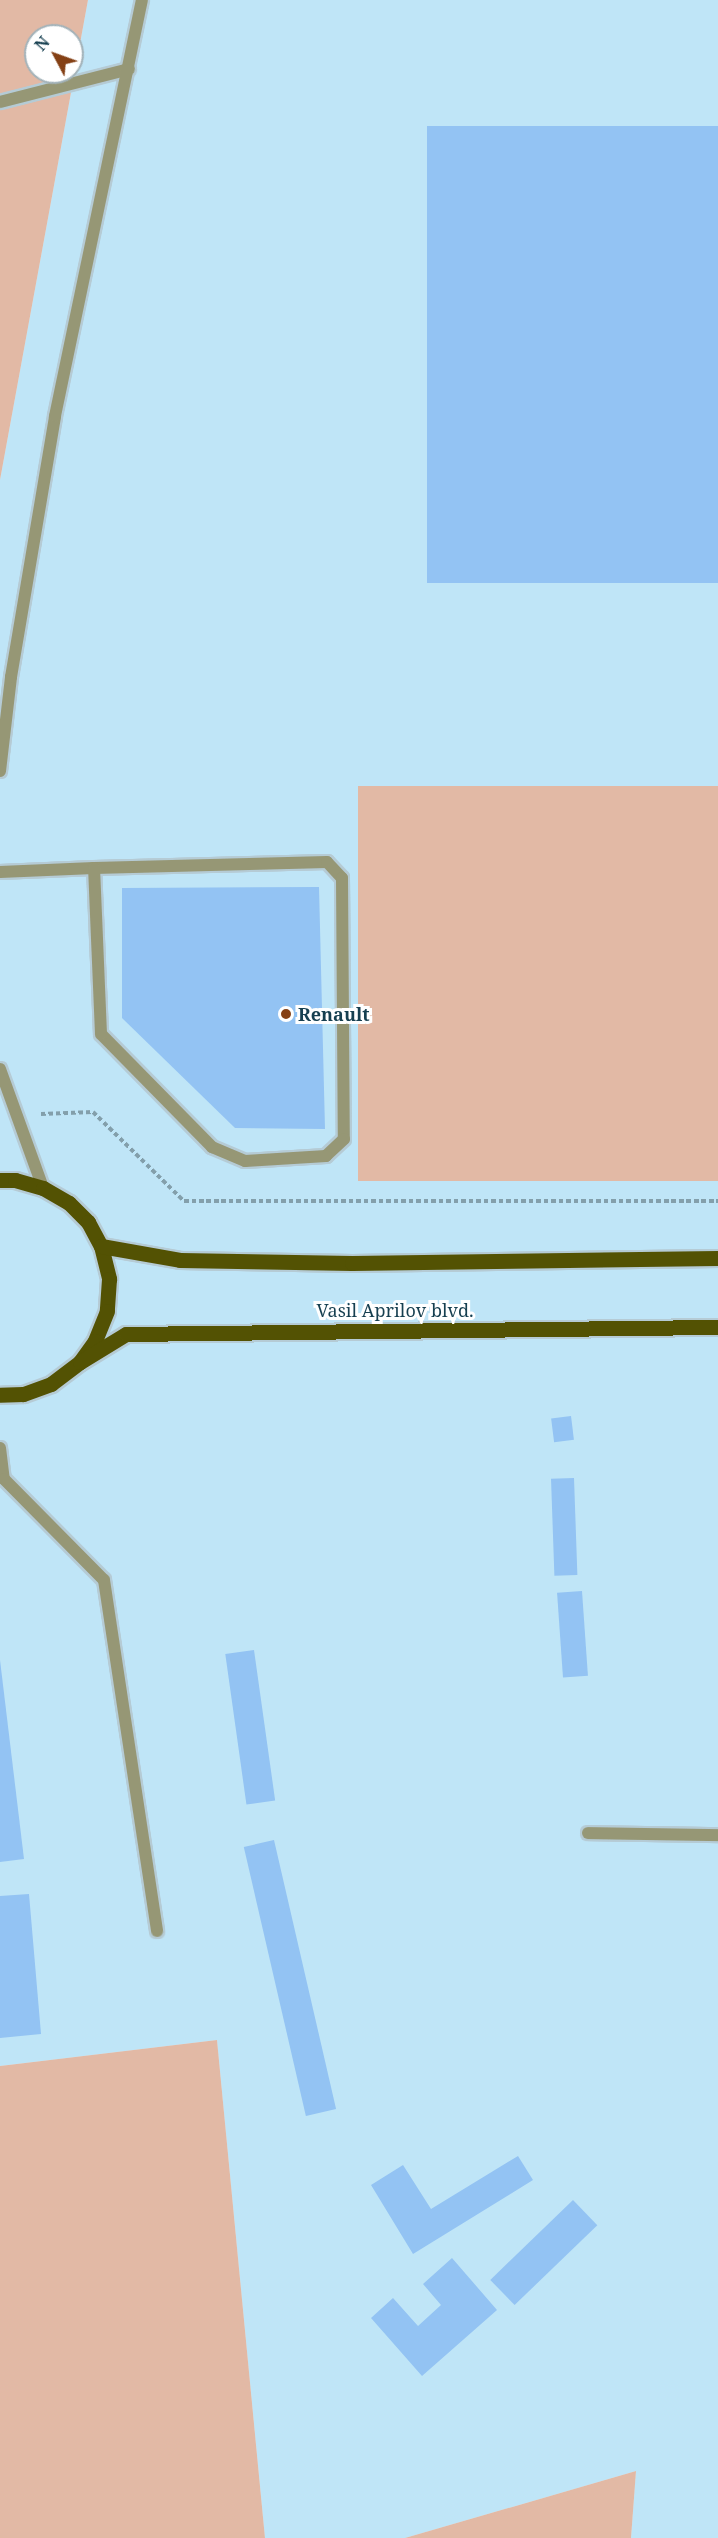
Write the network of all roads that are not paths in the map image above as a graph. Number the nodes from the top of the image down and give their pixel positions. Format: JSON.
{"nodes":[{"id":1,"x":142,"y":0,"type":"edge"},
{"id":2,"x":129,"y":69,"type":"junction"},
{"id":3,"x":0,"y":102,"type":"edge"},
{"id":4,"x":0,"y":771,"type":"edge"},
{"id":5,"x":94,"y":868,"type":"junction"},
{"id":6,"x":0,"y":872,"type":"edge"},
{"id":7,"x":0,"y":1069,"type":"edge"},
{"id":8,"x":0,"y":1180,"type":"edge"},
{"id":9,"x":43,"y":1188,"type":"junction"},
{"id":10,"x":101,"y":1246,"type":"junction"},
{"id":11,"x":718,"y":1258,"type":"edge"},
{"id":12,"x":718,"y":1327,"type":"edge"},
{"id":13,"x":80,"y":1362,"type":"junction"},
{"id":14,"x":0,"y":1395,"type":"edge"},
{"id":15,"x":0,"y":1448,"type":"edge"},
{"id":16,"x":588,"y":1833,"type":"dead end"},
{"id":17,"x":718,"y":1835,"type":"edge"},
{"id":18,"x":157,"y":1931,"type":"dead end"}],
"edges":[{"from":1,"to":2,"type":"lane"},
{"from":2,"to":3,"type":"lane"},
{"from":2,"to":4,"type":"lane"},
{"from":5,"to":5,"type":"lane"},
{"from":5,"to":6,"type":"lane"},
{"from":7,"to":9,"type":"lane"},
{"from":8,"to":9,"type":"main road"},
{"from":9,"to":10,"type":"main road"},
{"from":10,"to":11,"type":"main road"},
{"from":10,"to":13,"type":"main road"},
{"from":12,"to":13,"type":"main road","name":"Vasil Aprilov blvd."},
{"from":13,"to":14,"type":"main road"},
{"from":15,"to":18,"type":"lane"},
{"from":16,"to":17,"type":"lane"}]}
